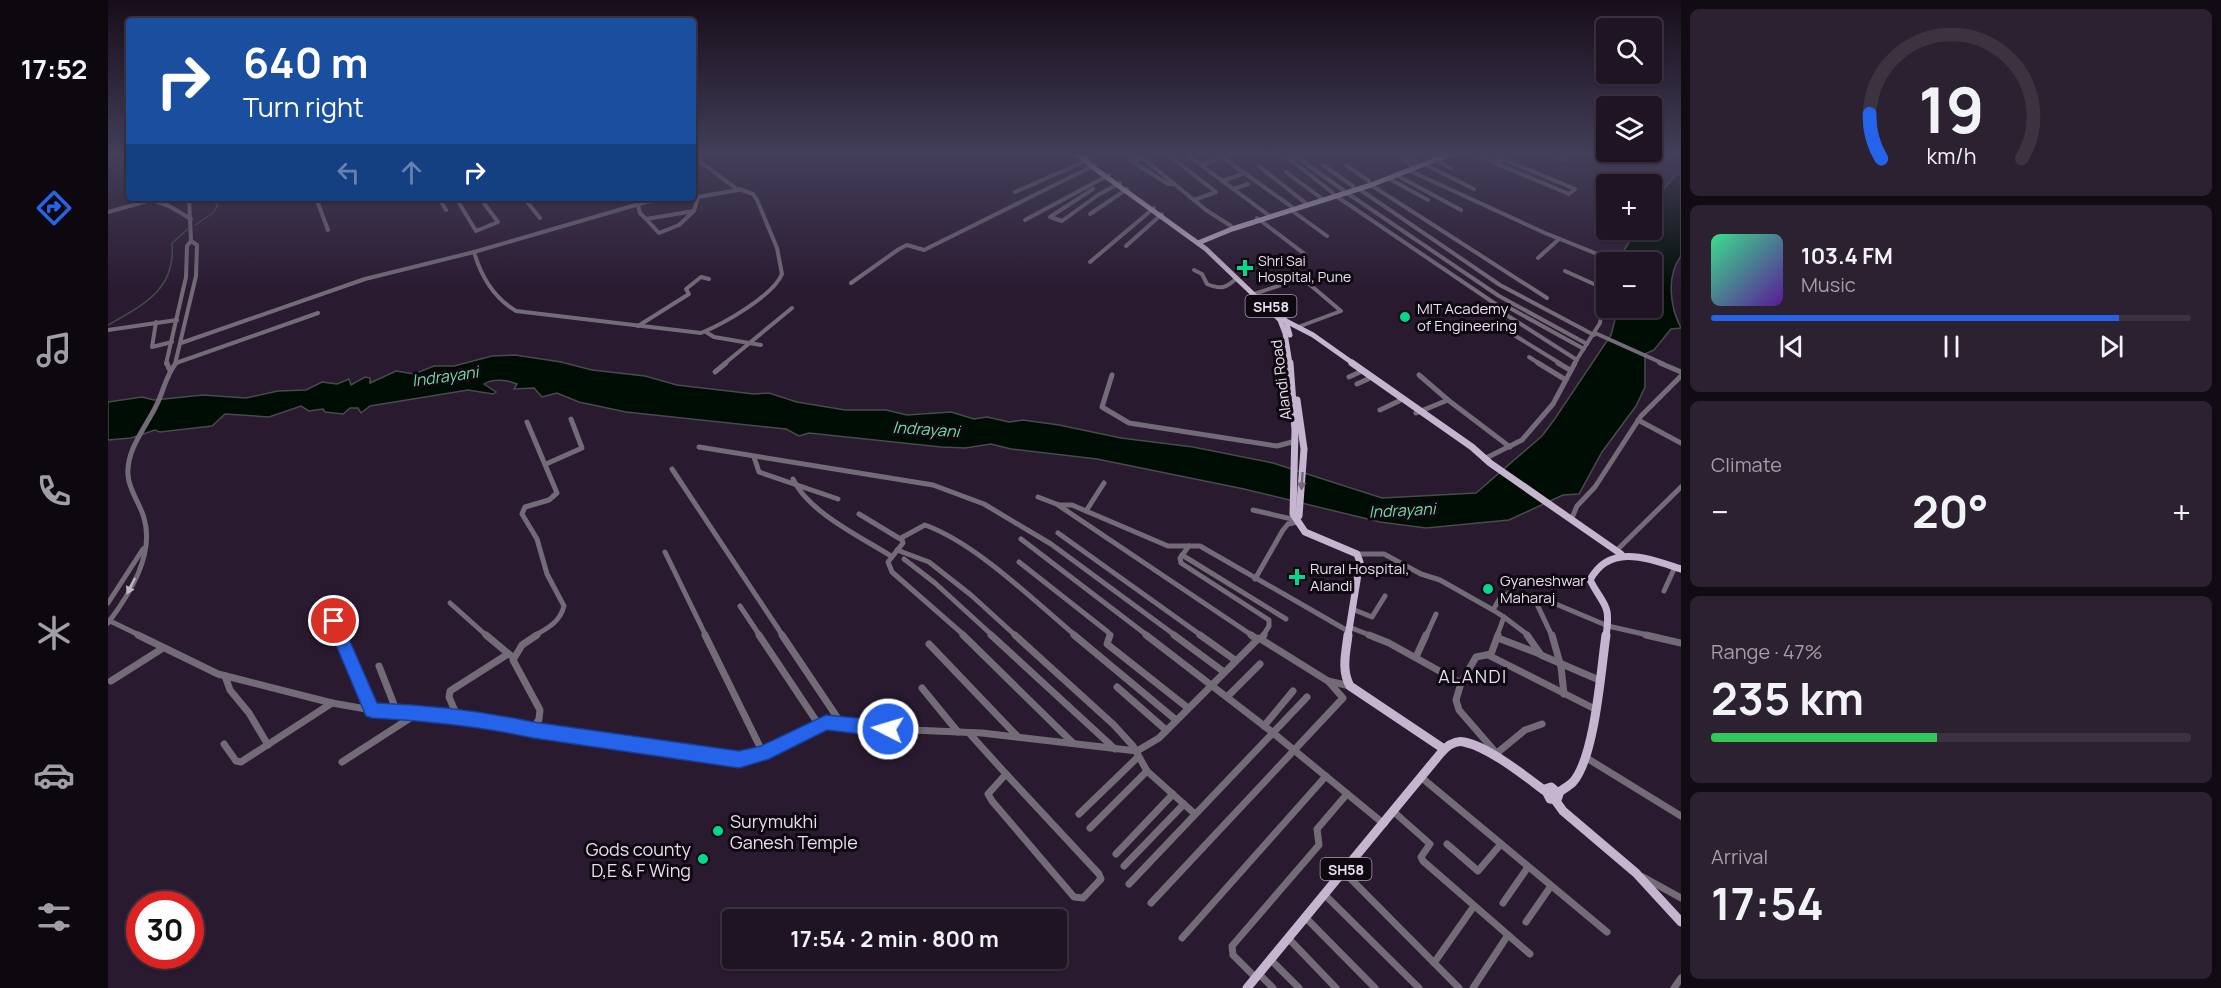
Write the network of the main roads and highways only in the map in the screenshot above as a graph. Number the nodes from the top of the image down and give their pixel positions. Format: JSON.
{"nodes":[{"id":1,"x":1140,"y":199,"type":"edge"},
{"id":2,"x":1318,"y":199,"type":"edge"},
{"id":3,"x":1322,"y":199,"type":"edge"},
{"id":4,"x":1307,"y":204,"type":"junction"},
{"id":5,"x":1259,"y":219,"type":"junction"},
{"id":6,"x":1198,"y":241,"type":"junction"},
{"id":7,"x":1256,"y":293,"type":"junction"},
{"id":8,"x":1283,"y":320,"type":"junction"},
{"id":9,"x":1305,"y":332,"type":"joint"},
{"id":10,"x":1298,"y":428,"type":"junction"},
{"id":11,"x":1476,"y":453,"type":"joint"},
{"id":12,"x":1297,"y":516,"type":"junction"},
{"id":13,"x":1619,"y":552,"type":"junction"},
{"id":14,"x":1678,"y":568,"type":"edge"},
{"id":15,"x":1444,"y":749,"type":"junction"},
{"id":16,"x":1556,"y":797,"type":"junction"},
{"id":17,"x":1681,"y":922,"type":"edge"},
{"id":18,"x":1246,"y":988,"type":"edge"}],
"edges":[{"from":1,"to":6,"type":"main road"},
{"from":2,"to":4,"type":"main road"},
{"from":3,"to":4,"type":"main road"},
{"from":4,"to":5,"type":"main road"},
{"from":5,"to":6,"type":"main road"},
{"from":5,"to":6,"type":"main road"},
{"from":6,"to":7,"type":"main road","name":"Alandi Road","number":"SH58"},
{"from":6,"to":7,"type":"main road","number":"SH58"},
{"from":7,"to":8,"type":"main road","name":"Alandi Road","number":"SH58"},
{"from":7,"to":8,"type":"main road","name":"Alandi Road","number":"SH58"},
{"from":8,"to":9,"type":"main road"},
{"from":8,"to":10,"type":"main road","name":"Alandi Road","number":"SH58"},
{"from":9,"to":11,"type":"main road"},
{"from":10,"to":12,"type":"main road","name":"Alandi Road","number":"SH58"},
{"from":10,"to":12,"type":"main road","name":"Alandi Road","number":"SH58","one_way":true},
{"from":11,"to":13,"type":"main road"},
{"from":12,"to":15,"type":"main road"},
{"from":13,"to":14,"type":"main road"},
{"from":13,"to":16,"type":"main road"},
{"from":15,"to":16,"type":"main road"},
{"from":15,"to":18,"type":"main road","number":"SH58"},
{"from":16,"to":17,"type":"main road"}]}
